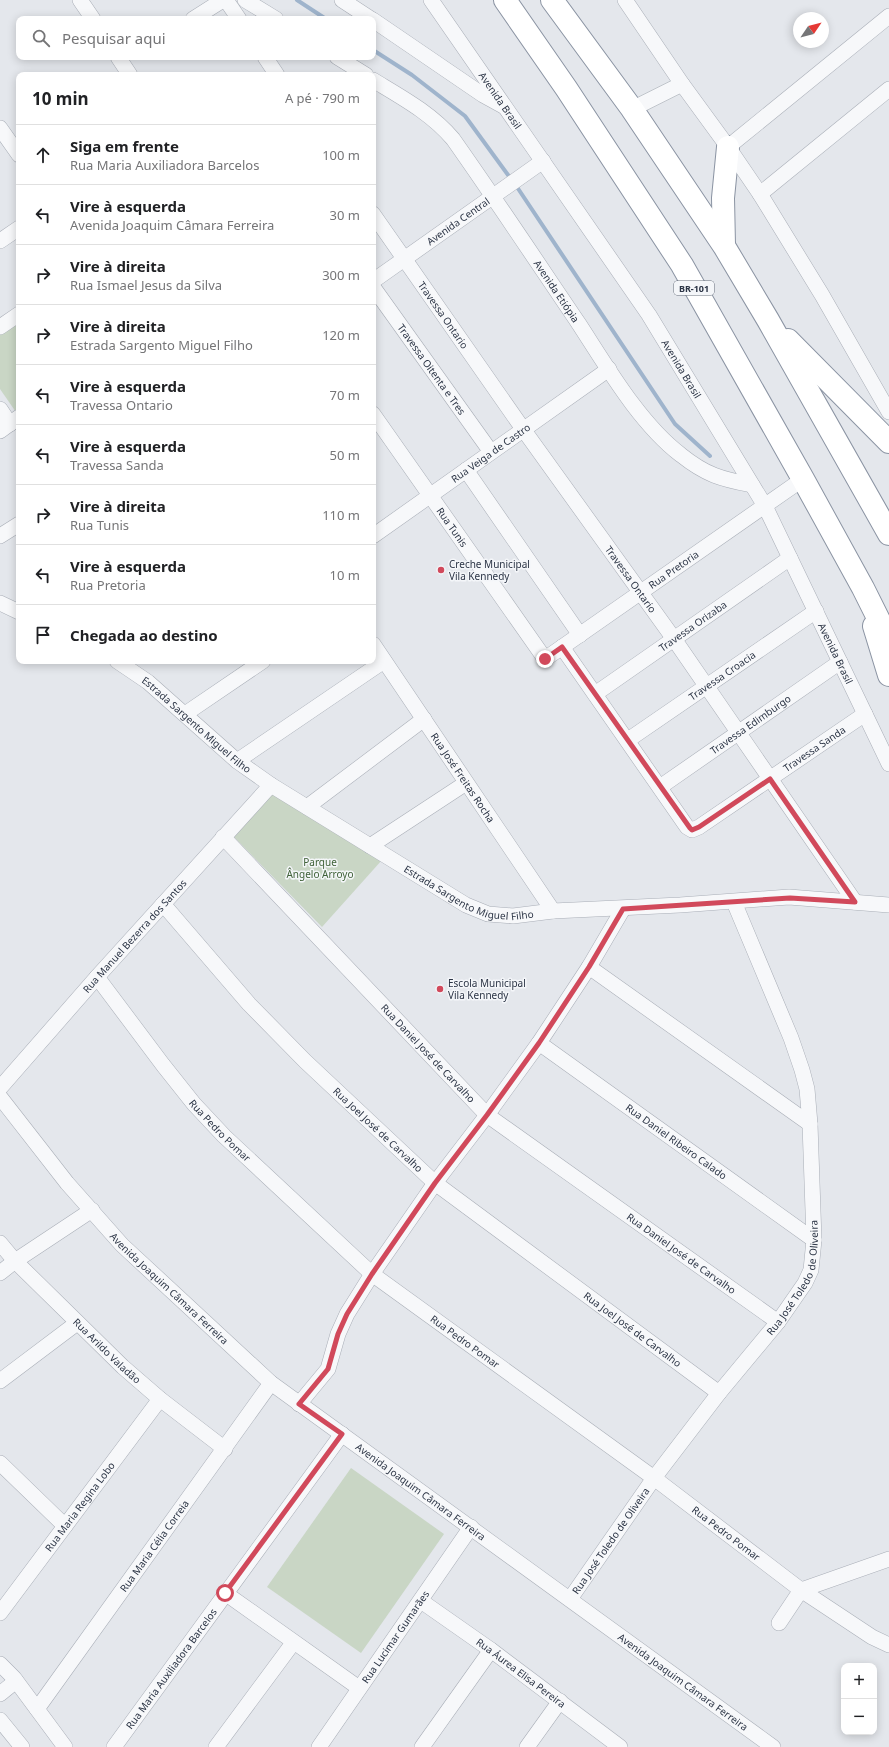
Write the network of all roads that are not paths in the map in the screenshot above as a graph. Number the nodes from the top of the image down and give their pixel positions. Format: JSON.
{"nodes":[{"id":1,"x":80,"y":0,"type":"edge"},
{"id":2,"x":223,"y":0,"type":"edge"},
{"id":3,"x":226,"y":0,"type":"edge"},
{"id":4,"x":245,"y":0,"type":"edge"},
{"id":5,"x":342,"y":0,"type":"edge"},
{"id":6,"x":431,"y":0,"type":"edge"},
{"id":7,"x":505,"y":0,"type":"edge"},
{"id":8,"x":552,"y":0,"type":"edge"},
{"id":9,"x":625,"y":0,"type":"edge"},
{"id":10,"x":90,"y":16,"type":"edge"},
{"id":11,"x":198,"y":16,"type":"edge"},
{"id":12,"x":237,"y":16,"type":"edge"},
{"id":13,"x":271,"y":16,"type":"edge"},
{"id":14,"x":366,"y":16,"type":"edge"},
{"id":15,"x":889,"y":16,"type":"edge"},
{"id":16,"x":376,"y":23,"type":"edge"},
{"id":17,"x":267,"y":60,"type":"edge"},
{"id":18,"x":342,"y":60,"type":"edge"},
{"id":19,"x":275,"y":72,"type":"edge"},
{"id":20,"x":361,"y":72,"type":"edge"},
{"id":21,"x":376,"y":82,"type":"edge"},
{"id":22,"x":682,"y":84,"type":"junction"},
{"id":23,"x":889,"y":89,"type":"edge"},
{"id":24,"x":506,"y":107,"type":"junction"},
{"id":25,"x":632,"y":109,"type":"junction"},
{"id":26,"x":0,"y":128,"type":"edge"},
{"id":27,"x":728,"y":147,"type":"junction"},
{"id":28,"x":10,"y":151,"type":"edge"},
{"id":29,"x":544,"y":161,"type":"junction"},
{"id":30,"x":499,"y":192,"type":"junction"},
{"id":31,"x":760,"y":194,"type":"junction"},
{"id":32,"x":376,"y":218,"type":"edge"},
{"id":33,"x":16,"y":230,"type":"edge"},
{"id":34,"x":0,"y":241,"type":"edge"},
{"id":35,"x":724,"y":246,"type":"junction"},
{"id":36,"x":404,"y":259,"type":"junction"},
{"id":37,"x":376,"y":279,"type":"edge"},
{"id":38,"x":376,"y":291,"type":"edge"},
{"id":39,"x":16,"y":316,"type":"edge"},
{"id":40,"x":768,"y":320,"type":"junction"},
{"id":41,"x":0,"y":327,"type":"edge"},
{"id":42,"x":609,"y":369,"type":"junction"},
{"id":43,"x":0,"y":409,"type":"edge"},
{"id":44,"x":889,"y":412,"type":"edge"},
{"id":45,"x":376,"y":418,"type":"edge"},
{"id":46,"x":10,"y":424,"type":"edge"},
{"id":47,"x":523,"y":429,"type":"junction"},
{"id":48,"x":889,"y":442,"type":"edge"},
{"id":49,"x":491,"y":452,"type":"junction"},
{"id":50,"x":466,"y":470,"type":"junction"},
{"id":51,"x":803,"y":480,"type":"junction"},
{"id":52,"x":752,"y":485,"type":"junction"},
{"id":53,"x":430,"y":495,"type":"junction"},
{"id":54,"x":765,"y":506,"type":"junction"},
{"id":55,"x":16,"y":526,"type":"edge"},
{"id":56,"x":376,"y":534,"type":"edge"},
{"id":57,"x":889,"y":534,"type":"edge"},
{"id":58,"x":0,"y":536,"type":"edge"},
{"id":59,"x":790,"y":558,"type":"junction"},
{"id":60,"x":863,"y":588,"type":"junction"},
{"id":61,"x":640,"y":593,"type":"junction"},
{"id":62,"x":0,"y":603,"type":"edge"},
{"id":63,"x":16,"y":611,"type":"edge"},
{"id":64,"x":816,"y":611,"type":"junction"},
{"id":65,"x":580,"y":635,"type":"junction"},
{"id":66,"x":674,"y":639,"type":"junction"},
{"id":67,"x":889,"y":640,"type":"edge"},
{"id":68,"x":562,"y":647,"type":"junction"},
{"id":69,"x":376,"y":649,"type":"edge"},
{"id":70,"x":545,"y":659,"type":"joint"},
{"id":71,"x":384,"y":661,"type":"junction"},
{"id":72,"x":840,"y":662,"type":"junction"},
{"id":73,"x":126,"y":664,"type":"edge"},
{"id":74,"x":259,"y":664,"type":"edge"},
{"id":75,"x":889,"y":675,"type":"edge"},
{"id":76,"x":706,"y":686,"type":"junction"},
{"id":77,"x":595,"y":694,"type":"junction"},
{"id":78,"x":185,"y":714,"type":"junction"},
{"id":79,"x":865,"y":714,"type":"junction"},
{"id":80,"x":424,"y":719,"type":"junction"},
{"id":81,"x":738,"y":733,"type":"junction"},
{"id":82,"x":628,"y":740,"type":"junction"},
{"id":83,"x":237,"y":761,"type":"junction"},
{"id":84,"x":889,"y":764,"type":"edge"},
{"id":85,"x":770,"y":779,"type":"junction"},
{"id":86,"x":466,"y":782,"type":"junction"},
{"id":87,"x":271,"y":785,"type":"junction"},
{"id":88,"x":660,"y":787,"type":"junction"},
{"id":89,"x":306,"y":807,"type":"junction"},
{"id":90,"x":224,"y":837,"type":"junction"},
{"id":91,"x":370,"y":846,"type":"junction"},
{"id":92,"x":734,"y":902,"type":"junction"},
{"id":93,"x":855,"y":902,"type":"junction"},
{"id":94,"x":163,"y":904,"type":"junction"},
{"id":95,"x":889,"y":905,"type":"edge"},
{"id":96,"x":623,"y":909,"type":"junction"},
{"id":97,"x":553,"y":911,"type":"junction"},
{"id":98,"x":589,"y":967,"type":"junction"},
{"id":99,"x":97,"y":977,"type":"junction"},
{"id":100,"x":539,"y":1043,"type":"junction"},
{"id":101,"x":0,"y":1088,"type":"edge"},
{"id":102,"x":0,"y":1097,"type":"edge"},
{"id":103,"x":487,"y":1115,"type":"junction"},
{"id":104,"x":810,"y":1124,"type":"junction"},
{"id":105,"x":435,"y":1183,"type":"junction"},
{"id":106,"x":92,"y":1210,"type":"junction"},
{"id":107,"x":814,"y":1240,"type":"junction"},
{"id":108,"x":0,"y":1242,"type":"edge"},
{"id":109,"x":15,"y":1261,"type":"junction"},
{"id":110,"x":0,"y":1273,"type":"edge"},
{"id":111,"x":372,"y":1274,"type":"junction"},
{"id":112,"x":778,"y":1322,"type":"junction"},
{"id":113,"x":77,"y":1323,"type":"junction"},
{"id":114,"x":0,"y":1381,"type":"edge"},
{"id":115,"x":271,"y":1383,"type":"junction"},
{"id":116,"x":719,"y":1393,"type":"junction"},
{"id":117,"x":160,"y":1400,"type":"junction"},
{"id":118,"x":299,"y":1404,"type":"junction"},
{"id":119,"x":342,"y":1434,"type":"junction"},
{"id":120,"x":225,"y":1449,"type":"junction"},
{"id":121,"x":3,"y":1472,"type":"edge"},
{"id":122,"x":654,"y":1478,"type":"junction"},
{"id":123,"x":65,"y":1526,"type":"junction"},
{"id":124,"x":471,"y":1527,"type":"junction"},
{"id":125,"x":889,"y":1559,"type":"edge"},
{"id":126,"x":801,"y":1590,"type":"junction"},
{"id":127,"x":225,"y":1593,"type":"junction"},
{"id":128,"x":570,"y":1599,"type":"junction"},
{"id":129,"x":420,"y":1601,"type":"junction"},
{"id":130,"x":0,"y":1613,"type":"edge"},
{"id":131,"x":779,"y":1623,"type":"dead end"},
{"id":132,"x":293,"y":1643,"type":"junction"},
{"id":133,"x":889,"y":1645,"type":"edge"},
{"id":134,"x":491,"y":1650,"type":"junction"},
{"id":135,"x":0,"y":1664,"type":"edge"},
{"id":136,"x":16,"y":1681,"type":"junction"},
{"id":137,"x":359,"y":1688,"type":"junction"},
{"id":138,"x":0,"y":1694,"type":"edge"},
{"id":139,"x":560,"y":1701,"type":"junction"},
{"id":140,"x":37,"y":1709,"type":"junction"},
{"id":141,"x":0,"y":1720,"type":"edge"},
{"id":142,"x":58,"y":1745,"type":"edge"},
{"id":143,"x":22,"y":1747,"type":"edge"},
{"id":144,"x":114,"y":1747,"type":"edge"},
{"id":145,"x":216,"y":1747,"type":"edge"},
{"id":146,"x":319,"y":1747,"type":"edge"},
{"id":147,"x":422,"y":1747,"type":"edge"},
{"id":148,"x":527,"y":1747,"type":"edge"},
{"id":149,"x":620,"y":1747,"type":"edge"},
{"id":150,"x":773,"y":1747,"type":"edge"}],
"edges":[{"from":1,"to":10,"type":"street"},
{"from":2,"to":11,"type":"street"},
{"from":3,"to":12,"type":"street"},
{"from":4,"to":13,"type":"street"},
{"from":5,"to":14,"type":"street"},
{"from":6,"to":24,"type":"street","name":"Avenida Brasil"},
{"from":7,"to":51,"type":"highway","number":"BR-101"},
{"from":8,"to":25,"type":"highway"},
{"from":9,"to":22,"type":"street"},
{"from":15,"to":27,"type":"street"},
{"from":16,"to":24,"type":"street"},
{"from":17,"to":19,"type":"street"},
{"from":18,"to":20,"type":"street"},
{"from":21,"to":30,"type":"street","name":"Avenida Etiópia"},
{"from":22,"to":25,"type":"street"},
{"from":22,"to":27,"type":"street"},
{"from":23,"to":31,"type":"street"},
{"from":24,"to":29,"type":"street","name":"Avenida Brasil"},
{"from":25,"to":35,"type":"highway"},
{"from":26,"to":28,"type":"street"},
{"from":27,"to":31,"type":"street"},
{"from":27,"to":35,"type":"highway"},
{"from":29,"to":30,"type":"street","name":"Avenida Central"},
{"from":29,"to":52,"type":"street","name":"Avenida Brasil"},
{"from":30,"to":36,"type":"street","name":"Avenida Central"},
{"from":30,"to":42,"type":"street","name":"Avenida Etiópia"},
{"from":31,"to":44,"type":"street"},
{"from":32,"to":36,"type":"street","name":"Travessa Ontario"},
{"from":33,"to":34,"type":"street"},
{"from":35,"to":40,"type":"highway"},
{"from":36,"to":37,"type":"street","name":"Avenida Central"},
{"from":36,"to":47,"type":"street","name":"Travessa Ontario"},
{"from":38,"to":49,"type":"street","name":"Travessa Oitenta e Tres"},
{"from":39,"to":41,"type":"street"},
{"from":40,"to":48,"type":"highway"},
{"from":40,"to":57,"type":"highway"},
{"from":42,"to":47,"type":"street","name":"Rua Veiga de Castro"},
{"from":42,"to":52,"type":"street","name":"Avenida Etiópia"},
{"from":43,"to":46,"type":"street"},
{"from":45,"to":53,"type":"street","name":"Rua Tunis"},
{"from":47,"to":49,"type":"street","name":"Rua Veiga de Castro"},
{"from":47,"to":61,"type":"street","name":"Travessa Ontario"},
{"from":49,"to":50,"type":"street","name":"Rua Veiga de Castro"},
{"from":50,"to":53,"type":"street","name":"Rua Veiga de Castro"},
{"from":50,"to":65,"type":"street"},
{"from":51,"to":54,"type":"street","name":"Rua Pretoria"},
{"from":51,"to":60,"type":"highway","number":"BR-101"},
{"from":52,"to":54,"type":"street","name":"Avenida Brasil"},
{"from":53,"to":56,"type":"street","name":"Rua Veiga de Castro"},
{"from":53,"to":70,"type":"street","name":"Rua Tunis"},
{"from":54,"to":59,"type":"street","name":"Avenida Brasil"},
{"from":54,"to":61,"type":"street","name":"Rua Pretoria"},
{"from":55,"to":58,"type":"street"},
{"from":59,"to":64,"type":"street","name":"Avenida Brasil"},
{"from":59,"to":66,"type":"street","name":"Travessa Orizaba"},
{"from":60,"to":67,"type":"highway","number":"BR-101"},
{"from":60,"to":75,"type":"highway"},
{"from":61,"to":65,"type":"street","name":"Rua Pretoria"},
{"from":61,"to":66,"type":"street","name":"Travessa Ontario"},
{"from":62,"to":63,"type":"street"},
{"from":64,"to":72,"type":"street","name":"Avenida Brasil"},
{"from":64,"to":76,"type":"street","name":"Travessa Croacia"},
{"from":65,"to":68,"type":"street","name":"Rua Pretoria"},
{"from":66,"to":76,"type":"street","name":"Travessa Ontario"},
{"from":66,"to":77,"type":"street","name":"Travessa Orizaba"},
{"from":68,"to":70,"type":"street","name":"Rua Pretoria"},
{"from":68,"to":77,"type":"street"},
{"from":69,"to":71,"type":"street","name":"Rua José Freitas Rocha"},
{"from":71,"to":80,"type":"street","name":"Rua José Freitas Rocha"},
{"from":71,"to":83,"type":"street"},
{"from":72,"to":79,"type":"street","name":"Avenida Brasil"},
{"from":72,"to":81,"type":"street","name":"Travessa Edimburgo"},
{"from":73,"to":78,"type":"street","name":"Estrada Sargento Miguel Filho"},
{"from":74,"to":78,"type":"street"},
{"from":76,"to":81,"type":"street","name":"Travessa Ontario"},
{"from":76,"to":82,"type":"street","name":"Travessa Croacia"},
{"from":77,"to":82,"type":"street"},
{"from":78,"to":83,"type":"street","name":"Estrada Sargento Miguel Filho"},
{"from":79,"to":84,"type":"street","name":"Avenida Brasil"},
{"from":79,"to":85,"type":"street","name":"Travessa Sanda"},
{"from":80,"to":86,"type":"street","name":"Rua José Freitas Rocha"},
{"from":80,"to":89,"type":"street"},
{"from":81,"to":85,"type":"street","name":"Travessa Ontario"},
{"from":81,"to":88,"type":"street","name":"Travessa Edimburgo"},
{"from":82,"to":88,"type":"street"},
{"from":83,"to":87,"type":"street","name":"Estrada Sargento Miguel Filho"},
{"from":85,"to":88,"type":"street","name":"Travessa Sanda"},
{"from":85,"to":93,"type":"street","name":"Travessa Ontario"},
{"from":86,"to":91,"type":"street"},
{"from":86,"to":97,"type":"street","name":"Rua José Freitas Rocha"},
{"from":87,"to":89,"type":"street","name":"Estrada Sargento Miguel Filho"},
{"from":87,"to":90,"type":"street","name":"Rua Manuel Bezerra dos Santos"},
{"from":89,"to":91,"type":"street","name":"Estrada Sargento Miguel Filho"},
{"from":90,"to":94,"type":"street","name":"Rua Manuel Bezerra dos Santos"},
{"from":90,"to":103,"type":"street","name":"Rua Daniel José de Carvalho"},
{"from":91,"to":97,"type":"street","name":"Estrada Sargento Miguel Filho"},
{"from":92,"to":93,"type":"street","name":"Estrada Sargento Miguel Filho"},
{"from":92,"to":96,"type":"street","name":"Estrada Sargento Miguel Filho"},
{"from":92,"to":104,"type":"street","name":"Rua José Toledo de Oliveira"},
{"from":93,"to":95,"type":"street","name":"Estrada Sargento Miguel Filho"},
{"from":94,"to":99,"type":"street","name":"Rua Manuel Bezerra dos Santos"},
{"from":94,"to":105,"type":"street","name":"Rua Joel José de Carvalho"},
{"from":96,"to":97,"type":"street","name":"Estrada Sargento Miguel Filho"},
{"from":96,"to":98,"type":"street"},
{"from":98,"to":100,"type":"street"},
{"from":98,"to":104,"type":"street"},
{"from":99,"to":101,"type":"street","name":"Rua Manuel Bezerra dos Santos"},
{"from":99,"to":111,"type":"street","name":"Rua Pedro Pomar"},
{"from":100,"to":103,"type":"street"},
{"from":100,"to":107,"type":"street","name":"Rua Daniel Ribeiro Calado"},
{"from":102,"to":106,"type":"street","name":"Avenida Joaquim Câmara Ferreira"},
{"from":103,"to":105,"type":"street"},
{"from":103,"to":112,"type":"street","name":"Rua Daniel José de Carvalho"},
{"from":104,"to":107,"type":"street","name":"Rua José Toledo de Oliveira"},
{"from":105,"to":111,"type":"street"},
{"from":105,"to":116,"type":"street","name":"Rua Joel José de Carvalho"},
{"from":106,"to":109,"type":"street"},
{"from":106,"to":115,"type":"street","name":"Avenida Joaquim Câmara Ferreira"},
{"from":107,"to":112,"type":"street","name":"Rua José Toledo de Oliveira"},
{"from":108,"to":109,"type":"street","name":"Rua Arildo Valadão"},
{"from":109,"to":110,"type":"street"},
{"from":109,"to":113,"type":"street","name":"Rua Arildo Valadão"},
{"from":111,"to":118,"type":"street"},
{"from":111,"to":122,"type":"street","name":"Rua Pedro Pomar"},
{"from":112,"to":116,"type":"street","name":"Rua José Toledo de Oliveira"},
{"from":113,"to":114,"type":"street"},
{"from":113,"to":117,"type":"street","name":"Rua Arildo Valadão"},
{"from":115,"to":118,"type":"street","name":"Avenida Joaquim Câmara Ferreira"},
{"from":115,"to":120,"type":"street","name":"Rua Maria Célia Correia"},
{"from":116,"to":122,"type":"street","name":"Rua José Toledo de Oliveira"},
{"from":117,"to":120,"type":"street","name":"Rua Arildo Valadão"},
{"from":117,"to":123,"type":"street","name":"Rua Maria Regina Lobo"},
{"from":118,"to":119,"type":"street","name":"Avenida Joaquim Câmara Ferreira"},
{"from":119,"to":124,"type":"street","name":"Avenida Joaquim Câmara Ferreira"},
{"from":119,"to":127,"type":"street","name":"Rua Maria Auxiliadora Barcelos"},
{"from":120,"to":140,"type":"street","name":"Rua Maria Célia Correia"},
{"from":121,"to":123,"type":"street"},
{"from":122,"to":126,"type":"street","name":"Rua Pedro Pomar"},
{"from":122,"to":128,"type":"street","name":"Rua José Toledo de Oliveira"},
{"from":123,"to":130,"type":"street","name":"Rua Maria Regina Lobo"},
{"from":124,"to":128,"type":"street","name":"Avenida Joaquim Câmara Ferreira"},
{"from":124,"to":129,"type":"street","name":"Rua Lucimar Gumarães"},
{"from":125,"to":126,"type":"street"},
{"from":126,"to":131,"type":"street"},
{"from":126,"to":133,"type":"street","name":"Rua Pedro Pomar"},
{"from":127,"to":132,"type":"street"},
{"from":127,"to":144,"type":"street","name":"Rua Maria Auxiliadora Barcelos"},
{"from":128,"to":150,"type":"street","name":"Avenida Joaquim Câmara Ferreira"},
{"from":129,"to":134,"type":"street","name":"Rua Áurea Elisa Pereira"},
{"from":129,"to":137,"type":"street","name":"Rua Lucimar Gumarães"},
{"from":132,"to":137,"type":"street"},
{"from":132,"to":145,"type":"street"},
{"from":134,"to":139,"type":"street","name":"Rua Áurea Elisa Pereira"},
{"from":134,"to":147,"type":"street"},
{"from":135,"to":136,"type":"street"},
{"from":136,"to":138,"type":"street"},
{"from":136,"to":140,"type":"street"},
{"from":137,"to":146,"type":"street","name":"Rua Lucimar Gumarães"},
{"from":139,"to":148,"type":"street"},
{"from":139,"to":149,"type":"street","name":"Rua Áurea Elisa Pereira"},
{"from":140,"to":142,"type":"street"},
{"from":141,"to":143,"type":"street"}]}
